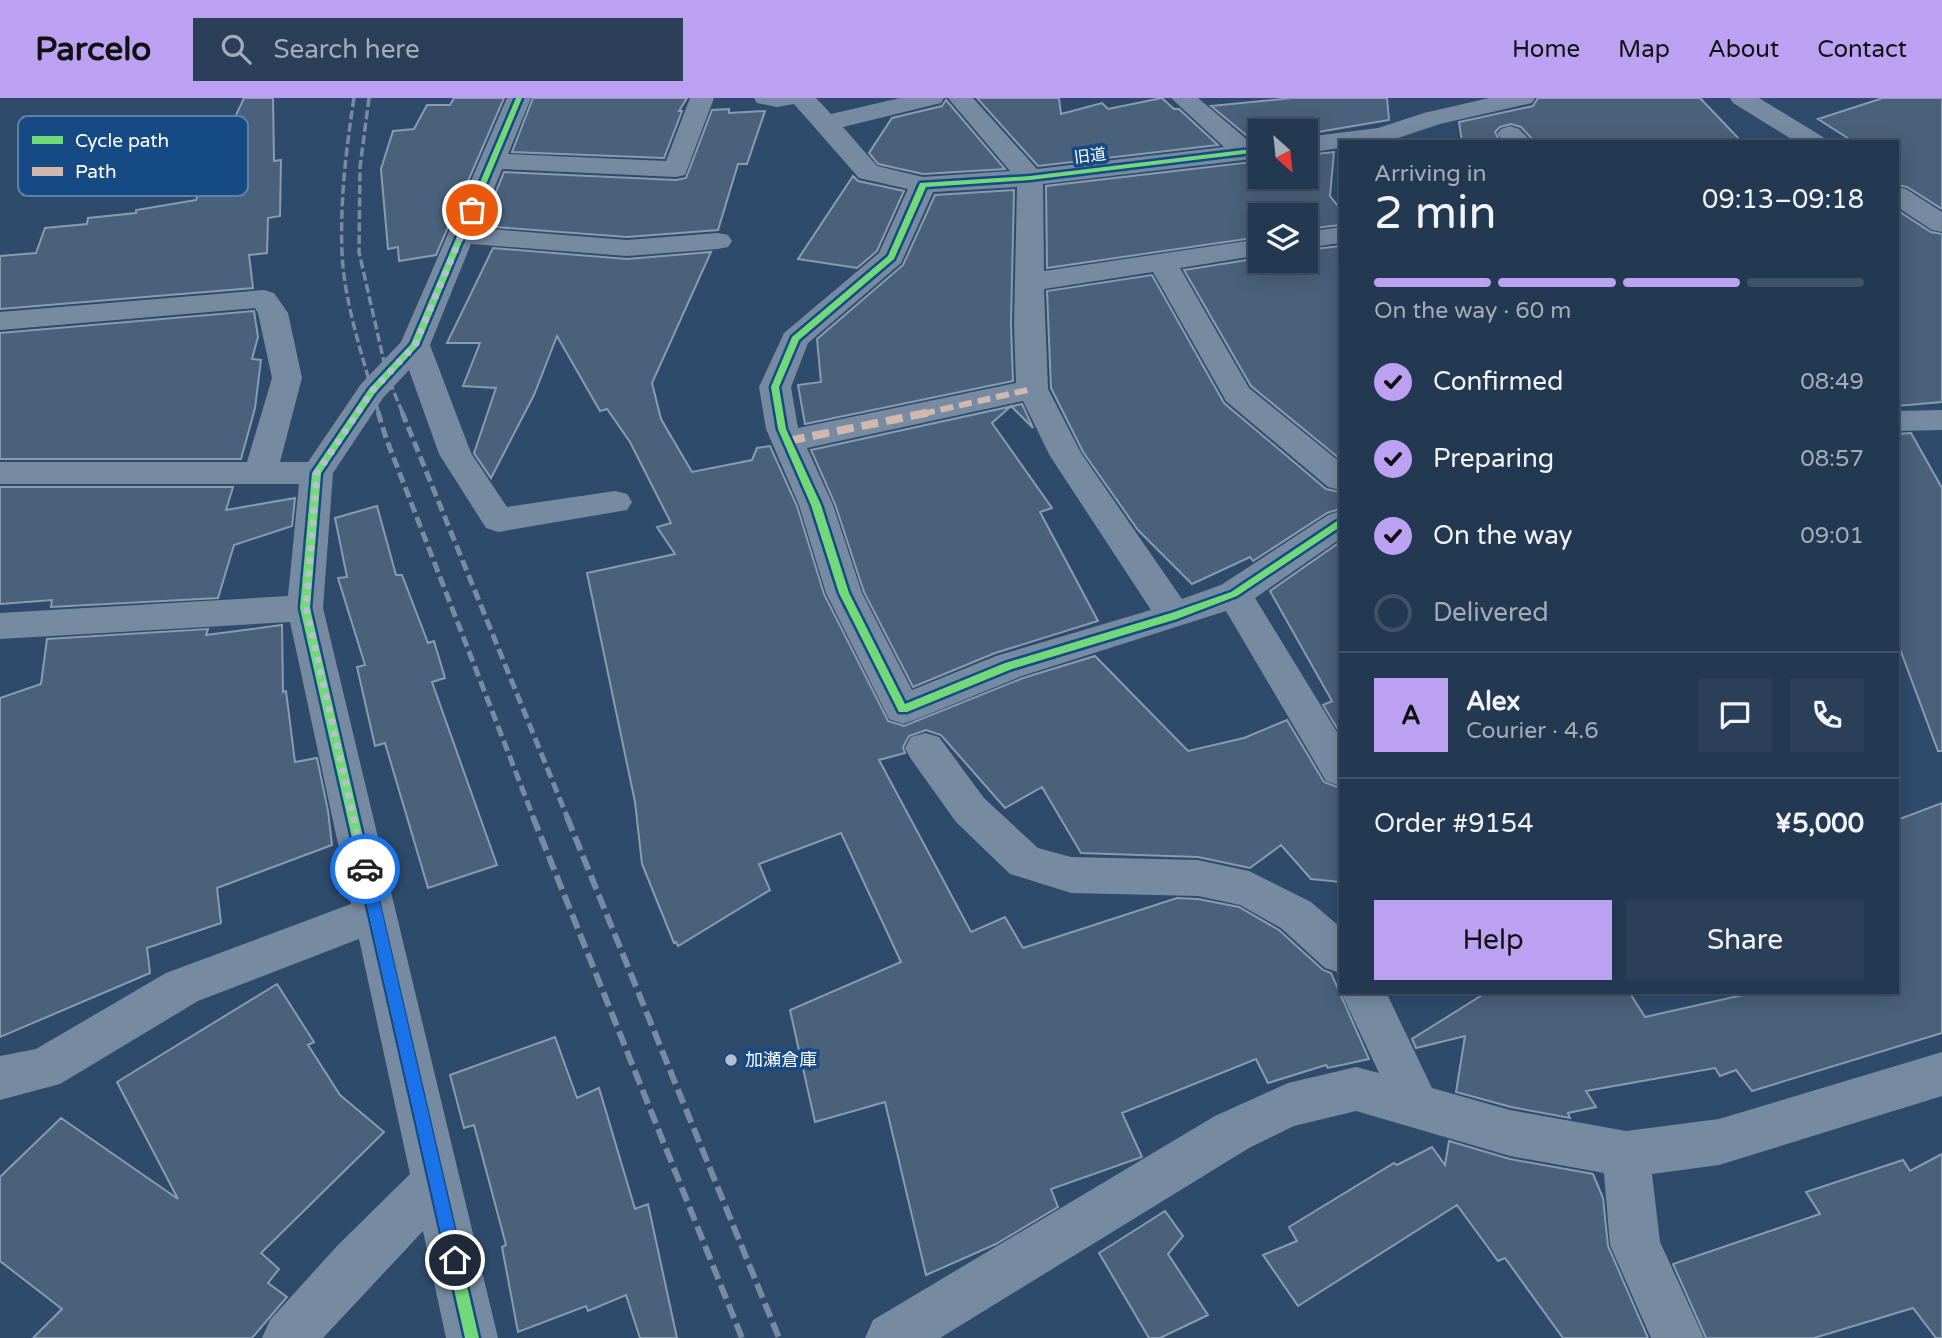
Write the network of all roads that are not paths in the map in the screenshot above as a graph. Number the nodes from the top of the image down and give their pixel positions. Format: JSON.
{"nodes":[{"id":1,"x":519,"y":98,"type":"edge"},
{"id":2,"x":702,"y":98,"type":"edge"},
{"id":3,"x":765,"y":98,"type":"edge"},
{"id":4,"x":789,"y":98,"type":"edge"},
{"id":5,"x":804,"y":98,"type":"edge"},
{"id":6,"x":932,"y":98,"type":"edge"},
{"id":7,"x":960,"y":98,"type":"edge"},
{"id":8,"x":1183,"y":98,"type":"edge"},
{"id":9,"x":1523,"y":98,"type":"edge"},
{"id":10,"x":1742,"y":98,"type":"edge"},
{"id":11,"x":826,"y":123,"type":"junction"},
{"id":12,"x":1365,"y":140,"type":"edge"},
{"id":13,"x":1811,"y":140,"type":"edge"},
{"id":14,"x":1318,"y":146,"type":"edge"},
{"id":15,"x":1248,"y":147,"type":"edge"},
{"id":16,"x":1339,"y":148,"type":"edge"},
{"id":17,"x":1248,"y":152,"type":"edge"},
{"id":18,"x":492,"y":161,"type":"junction"},
{"id":19,"x":1030,"y":178,"type":"junction"},
{"id":20,"x":923,"y":185,"type":"junction"},
{"id":21,"x":1899,"y":196,"type":"edge"},
{"id":22,"x":1942,"y":224,"type":"edge"},
{"id":23,"x":461,"y":235,"type":"junction"},
{"id":24,"x":1339,"y":235,"type":"edge"},
{"id":25,"x":1318,"y":238,"type":"edge"},
{"id":26,"x":718,"y":242,"type":"dead end"},
{"id":27,"x":1248,"y":249,"type":"edge"},
{"id":28,"x":1162,"y":262,"type":"junction"},
{"id":29,"x":1031,"y":282,"type":"junction"},
{"id":30,"x":0,"y":321,"type":"edge"},
{"id":31,"x":415,"y":345,"type":"junction"},
{"id":32,"x":1032,"y":389,"type":"junction"},
{"id":33,"x":1942,"y":420,"type":"edge"},
{"id":34,"x":1899,"y":421,"type":"edge"},
{"id":35,"x":788,"y":441,"type":"junction"},
{"id":36,"x":0,"y":473,"type":"edge"},
{"id":37,"x":317,"y":473,"type":"junction"},
{"id":38,"x":260,"y":474,"type":"junction"},
{"id":39,"x":1339,"y":478,"type":"edge"},
{"id":40,"x":615,"y":502,"type":"dead end"},
{"id":41,"x":1336,"y":530,"type":"edge"},
{"id":42,"x":1234,"y":594,"type":"junction"},
{"id":43,"x":306,"y":607,"type":"junction"},
{"id":44,"x":1174,"y":616,"type":"junction"},
{"id":45,"x":0,"y":626,"type":"edge"},
{"id":46,"x":925,"y":748,"type":"dead end"},
{"id":47,"x":1339,"y":768,"type":"edge"},
{"id":48,"x":376,"y":914,"type":"junction"},
{"id":49,"x":1339,"y":953,"type":"edge"},
{"id":50,"x":1363,"y":994,"type":"edge"},
{"id":51,"x":1942,"y":1074,"type":"edge"},
{"id":52,"x":0,"y":1078,"type":"edge"},
{"id":53,"x":1417,"y":1107,"type":"junction"},
{"id":54,"x":1626,"y":1154,"type":"junction"},
{"id":55,"x":437,"y":1182,"type":"junction"},
{"id":56,"x":912,"y":1333,"type":"edge"},
{"id":57,"x":288,"y":1338,"type":"edge"},
{"id":58,"x":472,"y":1338,"type":"edge"},
{"id":59,"x":1678,"y":1338,"type":"edge"}],
"edges":[{"from":1,"to":18,"type":"street"},
{"from":2,"to":18,"type":"street"},
{"from":3,"to":4,"type":"street"},
{"from":5,"to":11,"type":"street","name":"旧道"},
{"from":6,"to":11,"type":"street"},
{"from":7,"to":19,"type":"street"},
{"from":8,"to":15,"type":"street"},
{"from":9,"to":12,"type":"street"},
{"from":10,"to":13,"type":"street"},
{"from":11,"to":20,"type":"street","name":"旧道"},
{"from":14,"to":16,"type":"street"},
{"from":17,"to":19,"type":"street","name":"旧道"},
{"from":18,"to":23,"type":"street"},
{"from":19,"to":20,"type":"street","name":"旧道"},
{"from":19,"to":29,"type":"street"},
{"from":20,"to":35,"type":"street"},
{"from":21,"to":22,"type":"street"},
{"from":23,"to":26,"type":"street"},
{"from":23,"to":31,"type":"street"},
{"from":24,"to":25,"type":"street"},
{"from":27,"to":28,"type":"street"},
{"from":28,"to":29,"type":"street"},
{"from":28,"to":39,"type":"street"},
{"from":29,"to":32,"type":"street"},
{"from":30,"to":38,"type":"street"},
{"from":31,"to":37,"type":"street"},
{"from":31,"to":40,"type":"street"},
{"from":32,"to":35,"type":"street"},
{"from":32,"to":44,"type":"street"},
{"from":33,"to":34,"type":"street"},
{"from":35,"to":44,"type":"street"},
{"from":36,"to":38,"type":"street"},
{"from":37,"to":38,"type":"street"},
{"from":37,"to":43,"type":"street"},
{"from":41,"to":42,"type":"street"},
{"from":42,"to":44,"type":"street"},
{"from":42,"to":47,"type":"street"},
{"from":43,"to":45,"type":"street"},
{"from":43,"to":48,"type":"street"},
{"from":46,"to":49,"type":"street"},
{"from":48,"to":52,"type":"street"},
{"from":48,"to":55,"type":"street"},
{"from":50,"to":53,"type":"street"},
{"from":51,"to":54,"type":"street"},
{"from":53,"to":54,"type":"street"},
{"from":53,"to":56,"type":"street"},
{"from":54,"to":59,"type":"street"},
{"from":55,"to":57,"type":"street"},
{"from":55,"to":58,"type":"street"}]}
